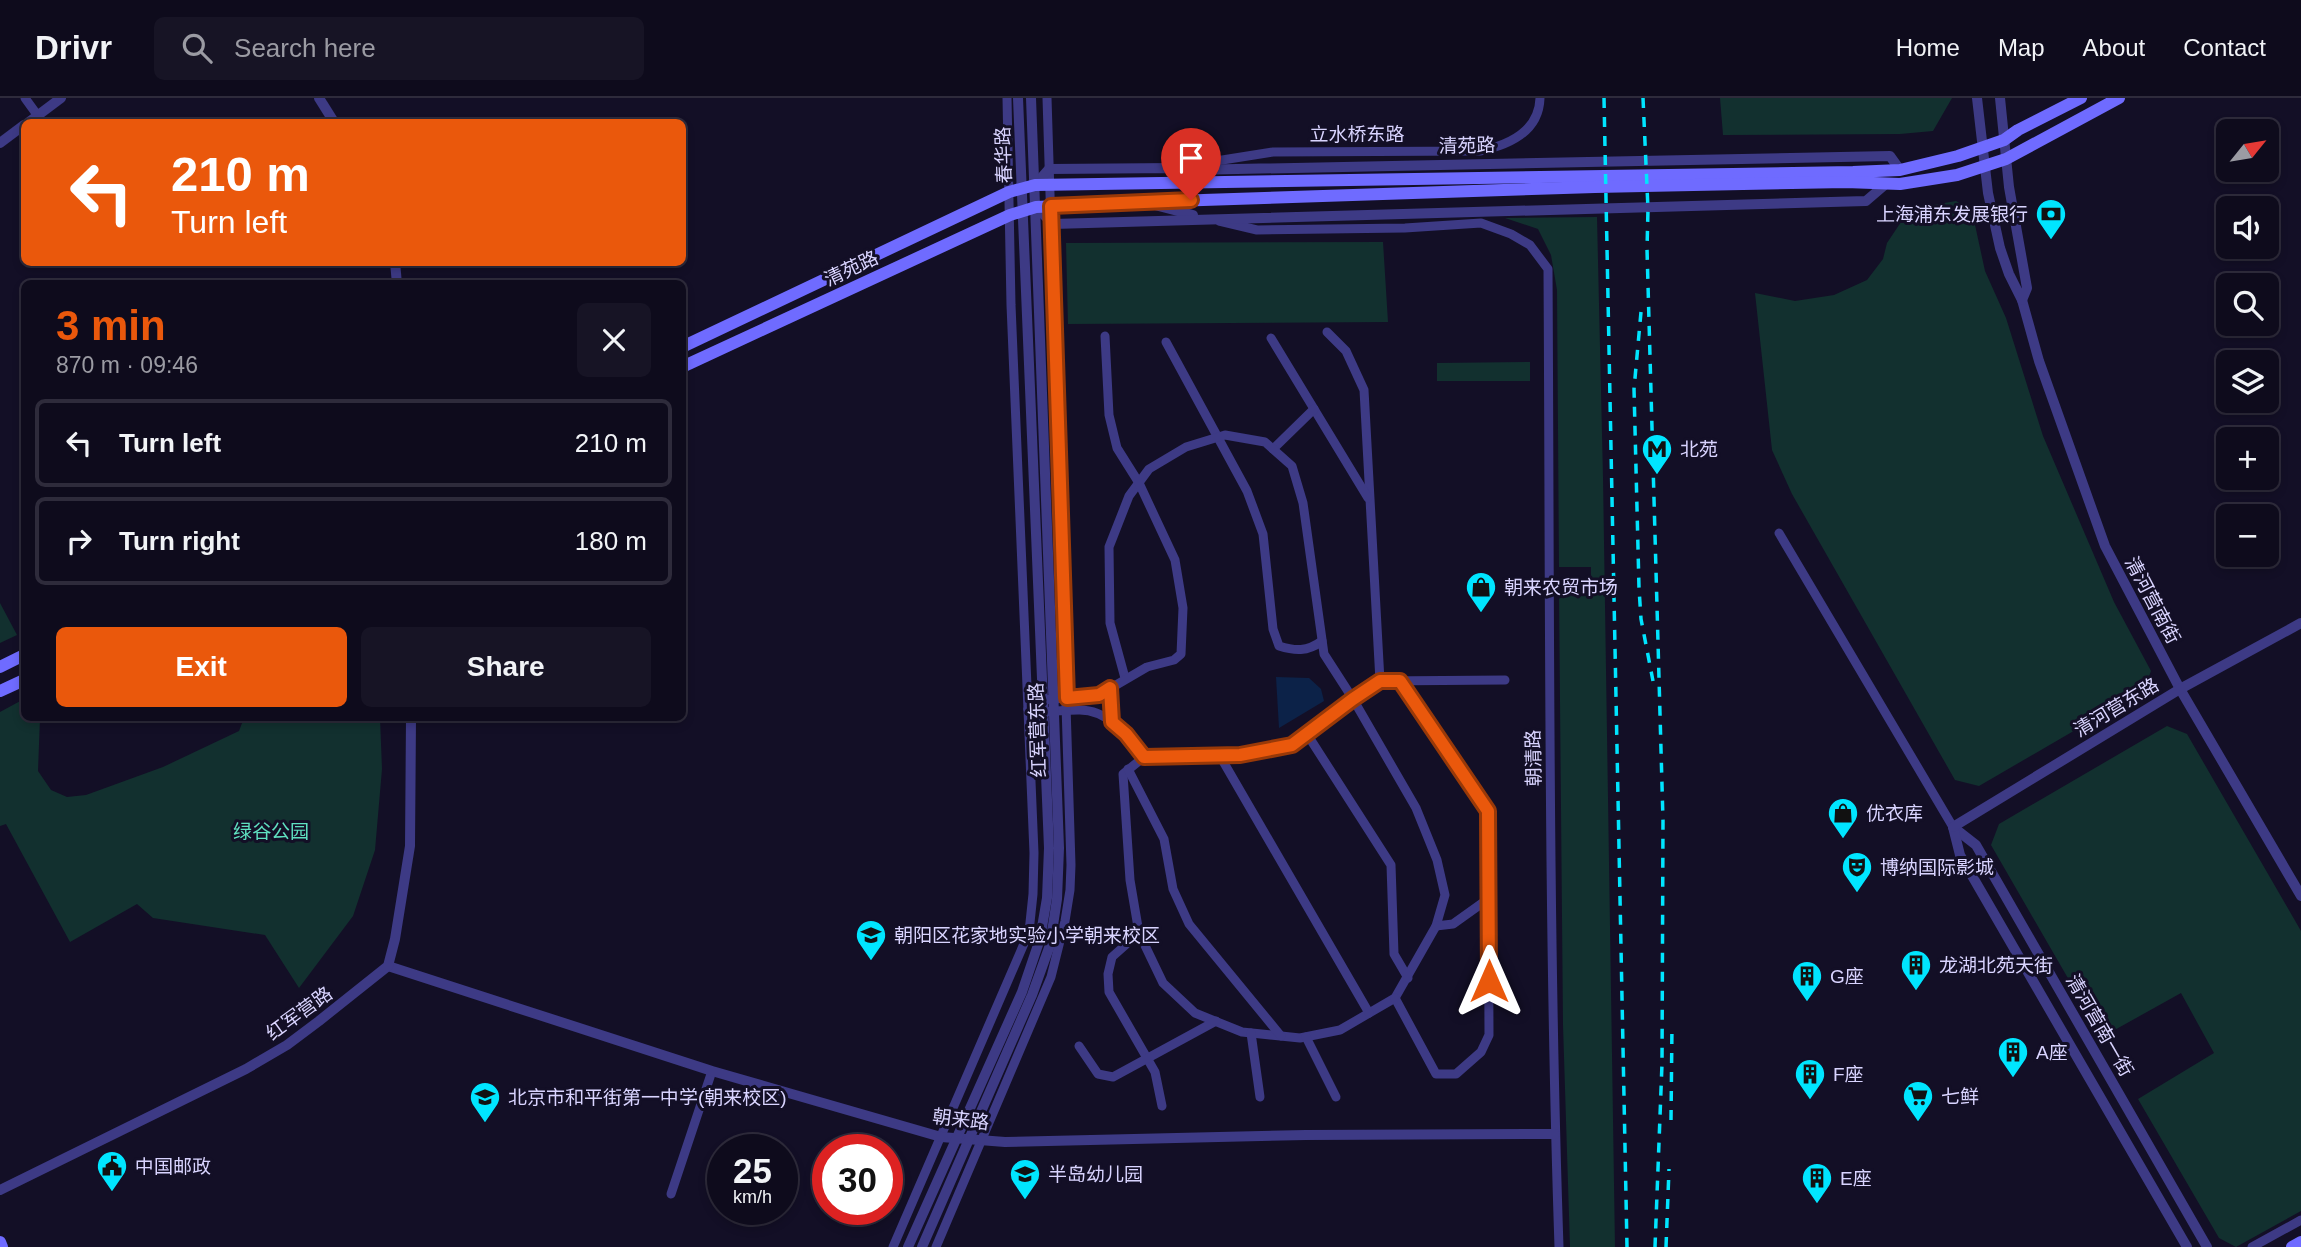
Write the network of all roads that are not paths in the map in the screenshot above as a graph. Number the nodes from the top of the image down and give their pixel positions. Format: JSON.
{"nodes":[{"id":1,"x":24,"y":98,"type":"edge"},
{"id":2,"x":61,"y":98,"type":"edge"},
{"id":3,"x":319,"y":98,"type":"edge"},
{"id":4,"x":1007,"y":98,"type":"edge"},
{"id":5,"x":1018,"y":98,"type":"edge"},
{"id":6,"x":1031,"y":98,"type":"edge"},
{"id":7,"x":1047,"y":98,"type":"edge"},
{"id":8,"x":1540,"y":98,"type":"edge"},
{"id":9,"x":1978,"y":98,"type":"edge"},
{"id":10,"x":2000,"y":98,"type":"edge"},
{"id":11,"x":2081,"y":98,"type":"edge"},
{"id":12,"x":2119,"y":98,"type":"edge"},
{"id":13,"x":29,"y":119,"type":"edge"},
{"id":14,"x":33,"y":119,"type":"edge"},
{"id":15,"x":332,"y":119,"type":"edge"},
{"id":16,"x":21,"y":128,"type":"edge"},
{"id":17,"x":2004,"y":140,"type":"junction"},
{"id":18,"x":0,"y":143,"type":"edge"},
{"id":19,"x":1982,"y":147,"type":"junction"},
{"id":20,"x":2006,"y":159,"type":"junction"},
{"id":21,"x":1985,"y":166,"type":"junction"},
{"id":22,"x":1049,"y":169,"type":"junction"},
{"id":23,"x":1190,"y":170,"type":"junction"},
{"id":24,"x":1900,"y":170,"type":"junction"},
{"id":25,"x":1157,"y":183,"type":"junction"},
{"id":26,"x":1887,"y":183,"type":"junction"},
{"id":27,"x":1035,"y":185,"type":"junction"},
{"id":28,"x":1050,"y":185,"type":"junction"},
{"id":29,"x":1015,"y":190,"type":"junction"},
{"id":30,"x":1142,"y":202,"type":"junction"},
{"id":31,"x":1051,"y":206,"type":"junction"},
{"id":32,"x":1037,"y":207,"type":"junction"},
{"id":33,"x":1023,"y":211,"type":"junction"},
{"id":34,"x":1010,"y":215,"type":"junction"},
{"id":35,"x":1206,"y":218,"type":"junction"},
{"id":36,"x":1051,"y":223,"type":"junction"},
{"id":37,"x":2022,"y":300,"type":"junction"},
{"id":38,"x":1327,"y":332,"type":"dead end"},
{"id":39,"x":1105,"y":336,"type":"dead end"},
{"id":40,"x":1271,"y":338,"type":"dead end"},
{"id":41,"x":1166,"y":342,"type":"dead end"},
{"id":42,"x":686,"y":345,"type":"edge"},
{"id":43,"x":686,"y":365,"type":"edge"},
{"id":44,"x":1314,"y":409,"type":"junction"},
{"id":45,"x":1217,"y":438,"type":"junction"},
{"id":46,"x":1273,"y":449,"type":"junction"},
{"id":47,"x":1139,"y":483,"type":"junction"},
{"id":48,"x":1370,"y":501,"type":"junction"},
{"id":49,"x":1779,"y":533,"type":"dead end"},
{"id":50,"x":2301,"y":623,"type":"edge"},
{"id":51,"x":1322,"y":641,"type":"junction"},
{"id":52,"x":21,"y":656,"type":"edge"},
{"id":53,"x":0,"y":667,"type":"edge"},
{"id":54,"x":1125,"y":678,"type":"junction"},
{"id":55,"x":1505,"y":680,"type":"dead end"},
{"id":56,"x":21,"y":681,"type":"edge"},
{"id":57,"x":1380,"y":681,"type":"junction"},
{"id":58,"x":1400,"y":681,"type":"junction"},
{"id":59,"x":1110,"y":688,"type":"junction"},
{"id":60,"x":2180,"y":689,"type":"junction"},
{"id":61,"x":0,"y":691,"type":"edge"},
{"id":62,"x":1067,"y":698,"type":"junction"},
{"id":63,"x":1048,"y":699,"type":"junction"},
{"id":64,"x":1353,"y":699,"type":"junction"},
{"id":65,"x":1028,"y":709,"type":"junction"},
{"id":66,"x":1067,"y":711,"type":"junction"},
{"id":67,"x":1048,"y":713,"type":"junction"},
{"id":68,"x":411,"y":721,"type":"edge"},
{"id":69,"x":1112,"y":722,"type":"junction"},
{"id":70,"x":1307,"y":734,"type":"junction"},
{"id":71,"x":1220,"y":755,"type":"junction"},
{"id":72,"x":1144,"y":757,"type":"junction"},
{"id":73,"x":1128,"y":769,"type":"junction"},
{"id":74,"x":1953,"y":827,"type":"junction"},
{"id":75,"x":2301,"y":896,"type":"edge"},
{"id":76,"x":1488,"y":899,"type":"junction"},
{"id":77,"x":1436,"y":926,"type":"junction"},
{"id":78,"x":1139,"y":933,"type":"junction"},
{"id":79,"x":388,"y":966,"type":"junction"},
{"id":80,"x":1408,"y":978,"type":"junction"},
{"id":81,"x":1395,"y":998,"type":"junction"},
{"id":82,"x":1369,"y":1013,"type":"junction"},
{"id":83,"x":1216,"y":1021,"type":"junction"},
{"id":84,"x":1251,"y":1033,"type":"junction"},
{"id":85,"x":1281,"y":1036,"type":"junction"},
{"id":86,"x":1306,"y":1037,"type":"junction"},
{"id":87,"x":1079,"y":1046,"type":"dead end"},
{"id":88,"x":1147,"y":1057,"type":"junction"},
{"id":89,"x":712,"y":1071,"type":"junction"},
{"id":90,"x":1260,"y":1097,"type":"dead end"},
{"id":91,"x":1335,"y":1097,"type":"dead end"},
{"id":92,"x":1162,"y":1107,"type":"dead end"},
{"id":93,"x":1555,"y":1134,"type":"junction"},
{"id":94,"x":941,"y":1137,"type":"junction"},
{"id":95,"x":957,"y":1138,"type":"junction"},
{"id":96,"x":969,"y":1139,"type":"junction"},
{"id":97,"x":983,"y":1140,"type":"junction"},
{"id":98,"x":0,"y":1190,"type":"edge"},
{"id":99,"x":671,"y":1194,"type":"dead end"},
{"id":100,"x":2301,"y":1220,"type":"edge"},
{"id":101,"x":2301,"y":1242,"type":"edge"},
{"id":102,"x":893,"y":1247,"type":"edge"},
{"id":103,"x":908,"y":1247,"type":"edge"},
{"id":104,"x":922,"y":1247,"type":"edge"},
{"id":105,"x":936,"y":1247,"type":"edge"},
{"id":106,"x":1559,"y":1247,"type":"edge"},
{"id":107,"x":2187,"y":1247,"type":"edge"},
{"id":108,"x":2207,"y":1247,"type":"edge"},
{"id":109,"x":2252,"y":1247,"type":"edge"},
{"id":110,"x":2292,"y":1247,"type":"edge"}],
"edges":[{"from":1,"to":13,"type":"street"},
{"from":2,"to":14,"type":"street"},
{"from":3,"to":15,"type":"street"},
{"from":4,"to":29,"type":"street"},
{"from":5,"to":29,"type":"street","name":"春华路"},
{"from":6,"to":27,"type":"street","name":"春华路"},
{"from":7,"to":22,"type":"street"},
{"from":8,"to":23,"type":"street","name":"立水桥东路"},
{"from":9,"to":19,"type":"street","name":"清河营南街"},
{"from":10,"to":17,"type":"street","name":"清河营南街"},
{"from":11,"to":17,"type":"main road","name":"清苑路"},
{"from":12,"to":20,"type":"main road","name":"清苑路"},
{"from":16,"to":18,"type":"street"},
{"from":17,"to":19,"type":"main road","name":"清苑路"},
{"from":17,"to":20,"type":"street","name":"清河营南街"},
{"from":19,"to":21,"type":"street","name":"清河营南街"},
{"from":19,"to":24,"type":"main road","name":"清苑路"},
{"from":20,"to":21,"type":"main road","name":"清苑路"},
{"from":20,"to":37,"type":"street","name":"清河营南街"},
{"from":21,"to":26,"type":"main road","name":"清苑路"},
{"from":21,"to":37,"type":"street","name":"清河营南街"},
{"from":22,"to":23,"type":"street","name":"清苑路"},
{"from":22,"to":27,"type":"street"},
{"from":22,"to":28,"type":"street"},
{"from":23,"to":24,"type":"street","name":"清苑路"},
{"from":23,"to":25,"type":"street"},
{"from":24,"to":25,"type":"main road","name":"清苑路"},
{"from":25,"to":28,"type":"main road","name":"清苑路"},
{"from":26,"to":30,"type":"main road","name":"清苑路"},
{"from":26,"to":35,"type":"street","name":"清苑路"},
{"from":27,"to":28,"type":"main road","name":"清苑路"},
{"from":27,"to":29,"type":"main road","name":"清苑路"},
{"from":27,"to":32,"type":"street","name":"红军营东路"},
{"from":28,"to":31,"type":"street"},
{"from":29,"to":33,"type":"street","name":"春华路"},
{"from":29,"to":34,"type":"street"},
{"from":29,"to":42,"type":"main road","name":"清苑路"},
{"from":30,"to":31,"type":"main road","name":"清苑路"},
{"from":30,"to":35,"type":"street"},
{"from":31,"to":32,"type":"main road","name":"清苑路"},
{"from":31,"to":36,"type":"street"},
{"from":32,"to":33,"type":"main road","name":"清苑路"},
{"from":32,"to":36,"type":"street"},
{"from":32,"to":63,"type":"street","name":"红军营东路"},
{"from":33,"to":34,"type":"main road","name":"清苑路"},
{"from":33,"to":63,"type":"street","name":"红军营东路"},
{"from":34,"to":43,"type":"main road","name":"清苑路"},
{"from":34,"to":65,"type":"street"},
{"from":35,"to":36,"type":"street","name":"清苑路"},
{"from":35,"to":93,"type":"street","name":"朝清路"},
{"from":36,"to":62,"type":"street"},
{"from":37,"to":60,"type":"street","name":"清河营南街"},
{"from":38,"to":48,"type":"street"},
{"from":39,"to":47,"type":"street"},
{"from":40,"to":44,"type":"street"},
{"from":41,"to":45,"type":"street"},
{"from":44,"to":46,"type":"street"},
{"from":44,"to":48,"type":"street"},
{"from":45,"to":46,"type":"street"},
{"from":45,"to":47,"type":"street"},
{"from":45,"to":51,"type":"street"},
{"from":46,"to":51,"type":"street"},
{"from":47,"to":54,"type":"street"},
{"from":47,"to":54,"type":"street"},
{"from":48,"to":57,"type":"street"},
{"from":49,"to":74,"type":"street","name":"清河营南一街"},
{"from":50,"to":60,"type":"street","name":"清河营东路"},
{"from":51,"to":64,"type":"street"},
{"from":52,"to":53,"type":"main road"},
{"from":54,"to":59,"type":"street"},
{"from":55,"to":58,"type":"street"},
{"from":56,"to":61,"type":"main road"},
{"from":57,"to":58,"type":"street"},
{"from":57,"to":64,"type":"street"},
{"from":58,"to":76,"type":"street"},
{"from":59,"to":62,"type":"street"},
{"from":59,"to":69,"type":"street"},
{"from":60,"to":74,"type":"street","name":"清河营东路"},
{"from":60,"to":75,"type":"street","name":"清河营南街"},
{"from":62,"to":63,"type":"street"},
{"from":62,"to":66,"type":"street"},
{"from":63,"to":65,"type":"street"},
{"from":63,"to":67,"type":"street","name":"红军营东路"},
{"from":64,"to":70,"type":"street"},
{"from":64,"to":77,"type":"street"},
{"from":65,"to":67,"type":"street"},
{"from":65,"to":94,"type":"street"},
{"from":66,"to":67,"type":"street"},
{"from":66,"to":69,"type":"street"},
{"from":66,"to":97,"type":"street"},
{"from":67,"to":95,"type":"street","name":"红军营东路"},
{"from":67,"to":96,"type":"street","name":"红军营东路"},
{"from":68,"to":79,"type":"street"},
{"from":69,"to":72,"type":"street"},
{"from":70,"to":71,"type":"street"},
{"from":70,"to":80,"type":"street"},
{"from":71,"to":72,"type":"street"},
{"from":71,"to":82,"type":"street"},
{"from":72,"to":73,"type":"street"},
{"from":73,"to":78,"type":"street"},
{"from":73,"to":85,"type":"street"},
{"from":74,"to":107,"type":"street","name":"清河营南一街"},
{"from":74,"to":108,"type":"street","name":"清河营南一街"},
{"from":76,"to":77,"type":"street"},
{"from":76,"to":81,"type":"street"},
{"from":77,"to":80,"type":"street"},
{"from":78,"to":83,"type":"street"},
{"from":78,"to":88,"type":"street"},
{"from":79,"to":89,"type":"street","name":"朝来路"},
{"from":79,"to":98,"type":"street","name":"红军营路"},
{"from":80,"to":81,"type":"street"},
{"from":81,"to":82,"type":"street"},
{"from":82,"to":86,"type":"street"},
{"from":83,"to":84,"type":"street"},
{"from":83,"to":88,"type":"street"},
{"from":84,"to":85,"type":"street"},
{"from":84,"to":90,"type":"street"},
{"from":85,"to":86,"type":"street"},
{"from":86,"to":91,"type":"street"},
{"from":87,"to":88,"type":"street"},
{"from":88,"to":92,"type":"street"},
{"from":89,"to":94,"type":"street","name":"朝来路"},
{"from":89,"to":99,"type":"street"},
{"from":93,"to":97,"type":"street","name":"朝来路"},
{"from":93,"to":106,"type":"street","name":"朝清路"},
{"from":94,"to":95,"type":"street","name":"朝来路"},
{"from":94,"to":102,"type":"street"},
{"from":95,"to":96,"type":"street","name":"朝来路"},
{"from":95,"to":103,"type":"street","name":"红军营东路"},
{"from":96,"to":97,"type":"street","name":"朝来路"},
{"from":96,"to":104,"type":"street","name":"红军营东路"},
{"from":97,"to":105,"type":"street"},
{"from":100,"to":109,"type":"street"},
{"from":101,"to":110,"type":"main road"}]}
